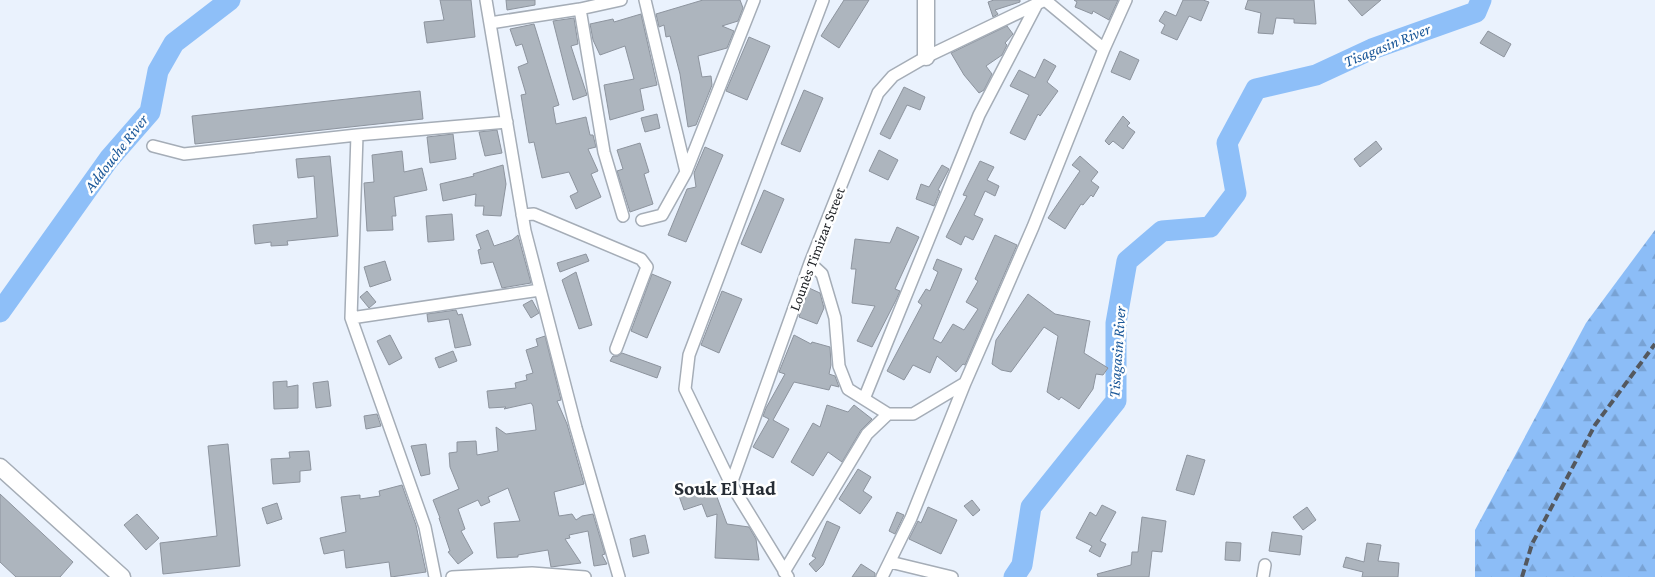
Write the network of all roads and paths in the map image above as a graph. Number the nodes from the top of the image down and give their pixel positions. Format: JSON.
{"nodes":[{"id":1,"x":486,"y":0,"type":"edge"},
{"id":2,"x":621,"y":0,"type":"edge"},
{"id":3,"x":645,"y":0,"type":"edge"},
{"id":4,"x":754,"y":0,"type":"edge"},
{"id":5,"x":823,"y":0,"type":"edge"},
{"id":6,"x":926,"y":0,"type":"edge"},
{"id":7,"x":1126,"y":0,"type":"edge"},
{"id":8,"x":1041,"y":2,"type":"edge"},
{"id":9,"x":580,"y":9,"type":"junction"},
{"id":10,"x":490,"y":23,"type":"junction"},
{"id":11,"x":1104,"y":49,"type":"junction"},
{"id":12,"x":926,"y":57,"type":"junction"},
{"id":13,"x":507,"y":122,"type":"junction"},
{"id":14,"x":357,"y":135,"type":"junction"},
{"id":15,"x":153,"y":146,"type":"dead end"},
{"id":16,"x":686,"y":172,"type":"junction"},
{"id":17,"x":522,"y":215,"type":"junction"},
{"id":18,"x":623,"y":216,"type":"dead end"},
{"id":19,"x":642,"y":220,"type":"dead end"},
{"id":20,"x":810,"y":263,"type":"junction"},
{"id":21,"x":540,"y":290,"type":"junction"},
{"id":22,"x":352,"y":318,"type":"junction"},
{"id":23,"x":616,"y":349,"type":"dead end"},
{"id":24,"x":965,"y":383,"type":"junction"},
{"id":25,"x":864,"y":399,"type":"junction"},
{"id":26,"x":888,"y":414,"type":"junction"},
{"id":27,"x":0,"y":467,"type":"edge"},
{"id":28,"x":731,"y":484,"type":"junction"},
{"id":29,"x":890,"y":562,"type":"junction"},
{"id":30,"x":786,"y":574,"type":"edge"},
{"id":31,"x":534,"y":575,"type":"edge"},
{"id":32,"x":122,"y":577,"type":"edge"},
{"id":33,"x":435,"y":577,"type":"edge"},
{"id":34,"x":452,"y":577,"type":"edge"},
{"id":35,"x":585,"y":577,"type":"edge"},
{"id":36,"x":619,"y":577,"type":"edge"},
{"id":37,"x":882,"y":577,"type":"edge"},
{"id":38,"x":952,"y":577,"type":"edge"}],
"edges":[{"from":1,"to":10,"type":"street"},
{"from":2,"to":9,"type":"street"},
{"from":3,"to":16,"type":"street"},
{"from":4,"to":16,"type":"street"},
{"from":5,"to":28,"type":"street"},
{"from":6,"to":12,"type":"main road"},
{"from":7,"to":11,"type":"street"},
{"from":8,"to":11,"type":"street"},
{"from":8,"to":12,"type":"street","name":"Lounès Timizar Street"},
{"from":8,"to":25,"type":"street"},
{"from":9,"to":10,"type":"street"},
{"from":9,"to":18,"type":"street"},
{"from":10,"to":13,"type":"street"},
{"from":11,"to":24,"type":"street"},
{"from":12,"to":20,"type":"street","name":"Lounès Timizar Street"},
{"from":13,"to":14,"type":"street"},
{"from":13,"to":17,"type":"street"},
{"from":14,"to":15,"type":"street"},
{"from":14,"to":22,"type":"street"},
{"from":16,"to":19,"type":"street"},
{"from":17,"to":21,"type":"street"},
{"from":17,"to":23,"type":"street"},
{"from":20,"to":25,"type":"street"},
{"from":20,"to":28,"type":"street","name":"Lounès Timizar Street"},
{"from":21,"to":22,"type":"street"},
{"from":21,"to":36,"type":"street"},
{"from":22,"to":33,"type":"street"},
{"from":24,"to":26,"type":"street"},
{"from":24,"to":29,"type":"street"},
{"from":25,"to":26,"type":"street"},
{"from":26,"to":30,"type":"street"},
{"from":27,"to":32,"type":"main road"},
{"from":28,"to":30,"type":"street"},
{"from":29,"to":37,"type":"street"},
{"from":29,"to":38,"type":"street"},
{"from":31,"to":34,"type":"street"},
{"from":31,"to":35,"type":"street"}]}
